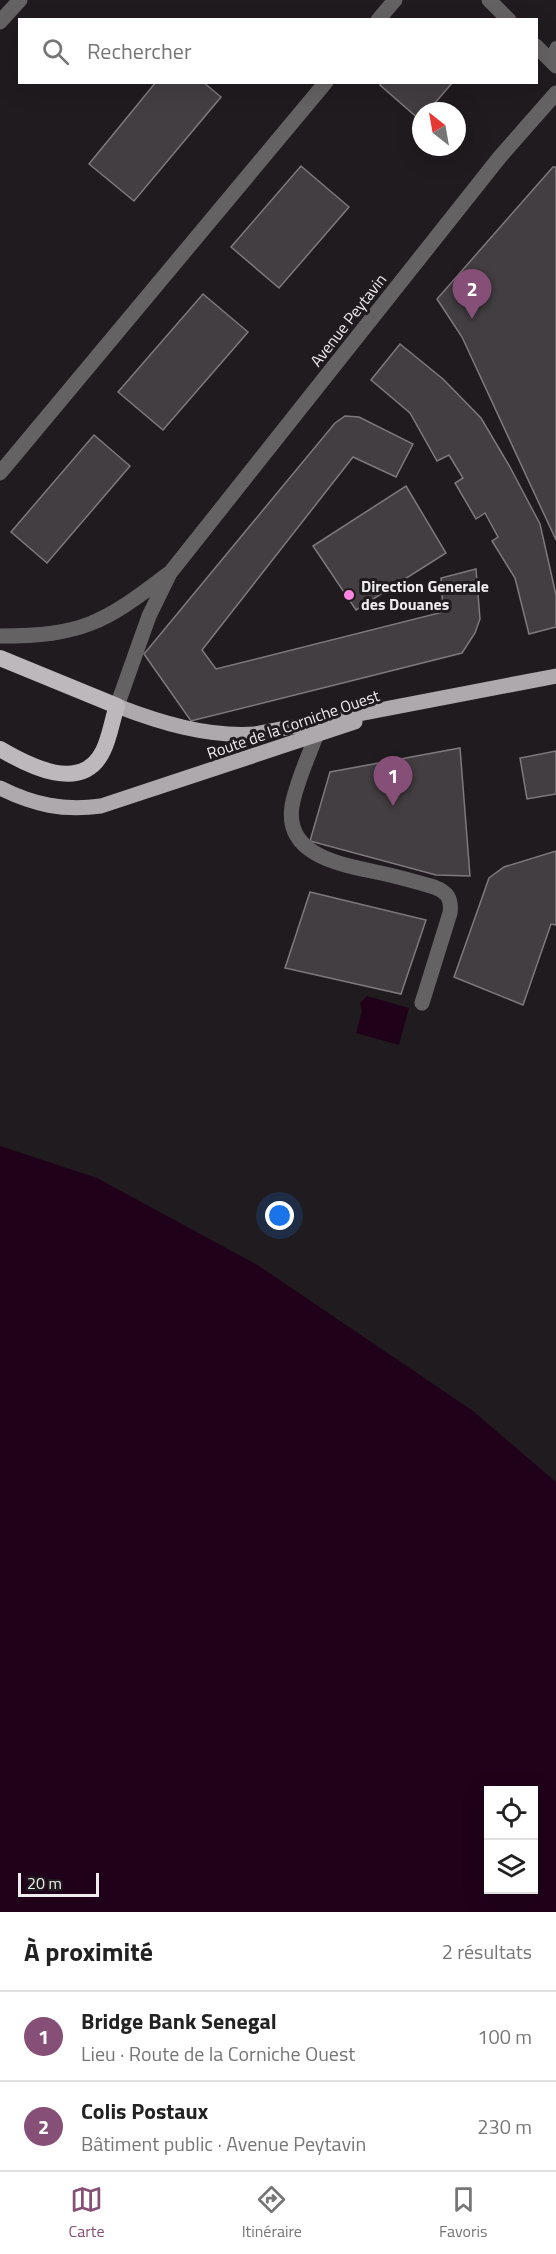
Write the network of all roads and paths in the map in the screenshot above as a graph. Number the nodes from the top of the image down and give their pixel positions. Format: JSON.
{"nodes":[{"id":1,"x":20,"y":0,"type":"edge"},
{"id":2,"x":395,"y":0,"type":"edge"},
{"id":3,"x":489,"y":0,"type":"edge"},
{"id":4,"x":380,"y":18,"type":"edge"},
{"id":5,"x":507,"y":18,"type":"edge"},
{"id":6,"x":0,"y":22,"type":"edge"},
{"id":7,"x":538,"y":47,"type":"edge"},
{"id":8,"x":554,"y":58,"type":"edge"},
{"id":9,"x":324,"y":84,"type":"edge"},
{"id":10,"x":556,"y":93,"type":"edge"},
{"id":11,"x":0,"y":473,"type":"edge"},
{"id":12,"x":170,"y":573,"type":"junction"},
{"id":13,"x":0,"y":636,"type":"edge"},
{"id":14,"x":0,"y":658,"type":"edge"},
{"id":15,"x":556,"y":676,"type":"edge"},
{"id":16,"x":117,"y":706,"type":"junction"},
{"id":17,"x":403,"y":706,"type":"junction"},
{"id":18,"x":316,"y":736,"type":"junction"},
{"id":19,"x":0,"y":749,"type":"edge"},
{"id":20,"x":0,"y":788,"type":"edge"},
{"id":21,"x":422,"y":1003,"type":"dead end"}],
"edges":[{"from":1,"to":6,"type":"street"},
{"from":2,"to":4,"type":"street"},
{"from":3,"to":5,"type":"street"},
{"from":7,"to":8,"type":"street"},
{"from":9,"to":11,"type":"street"},
{"from":10,"to":12,"type":"street","name":"Avenue Peytavin"},
{"from":12,"to":13,"type":"street"},
{"from":12,"to":16,"type":"street"},
{"from":14,"to":16,"type":"highway","name":"Route de la Corniche Ouest"},
{"from":15,"to":17,"type":"main road"},
{"from":16,"to":17,"type":"main road","name":"Route de la Corniche Ouest"},
{"from":16,"to":19,"type":"highway"},
{"from":17,"to":18,"type":"main road","name":"Route de la Corniche Ouest"},
{"from":18,"to":20,"type":"main road","name":"Route de la Corniche Ouest"},
{"from":18,"to":21,"type":"street"}]}
